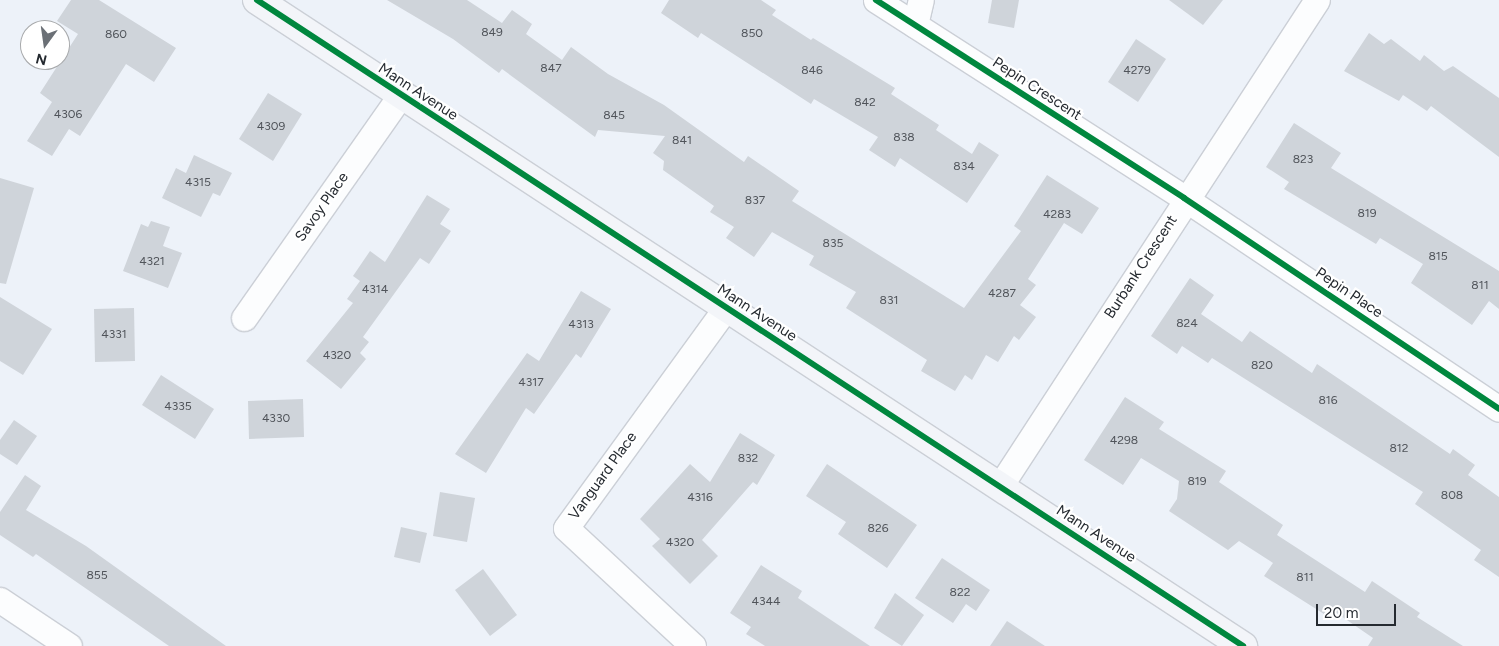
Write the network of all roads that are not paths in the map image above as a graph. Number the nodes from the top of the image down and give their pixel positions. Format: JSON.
{"nodes":[{"id":1,"x":258,"y":0,"type":"edge"},
{"id":2,"x":876,"y":0,"type":"edge"},
{"id":3,"x":921,"y":0,"type":"edge"},
{"id":4,"x":1317,"y":0,"type":"edge"},
{"id":5,"x":915,"y":25,"type":"junction"},
{"id":6,"x":400,"y":96,"type":"junction"},
{"id":7,"x":1184,"y":198,"type":"junction"},
{"id":8,"x":726,"y":308,"type":"junction"},
{"id":9,"x":244,"y":318,"type":"dead end"},
{"id":10,"x":1499,"y":409,"type":"edge"},
{"id":11,"x":1000,"y":486,"type":"junction"},
{"id":12,"x":0,"y":600,"type":"edge"},
{"id":13,"x":70,"y":646,"type":"edge"},
{"id":14,"x":693,"y":646,"type":"edge"},
{"id":15,"x":1243,"y":646,"type":"edge"}],
"edges":[{"from":1,"to":6,"type":"main road","name":"Mann Avenue"},
{"from":2,"to":5,"type":"street","name":"Pepin Crescent"},
{"from":3,"to":5,"type":"street"},
{"from":4,"to":7,"type":"street","name":"Burbank Crescent"},
{"from":5,"to":7,"type":"street","name":"Pepin Crescent"},
{"from":6,"to":8,"type":"main road","name":"Mann Avenue"},
{"from":6,"to":9,"type":"street","name":"Savoy Place"},
{"from":7,"to":10,"type":"street","name":"Pepin Place"},
{"from":7,"to":11,"type":"street","name":"Burbank Crescent"},
{"from":8,"to":11,"type":"main road","name":"Mann Avenue"},
{"from":8,"to":14,"type":"street","name":"Vanguard Place"},
{"from":11,"to":15,"type":"main road","name":"Mann Avenue"},
{"from":12,"to":13,"type":"street"}]}
